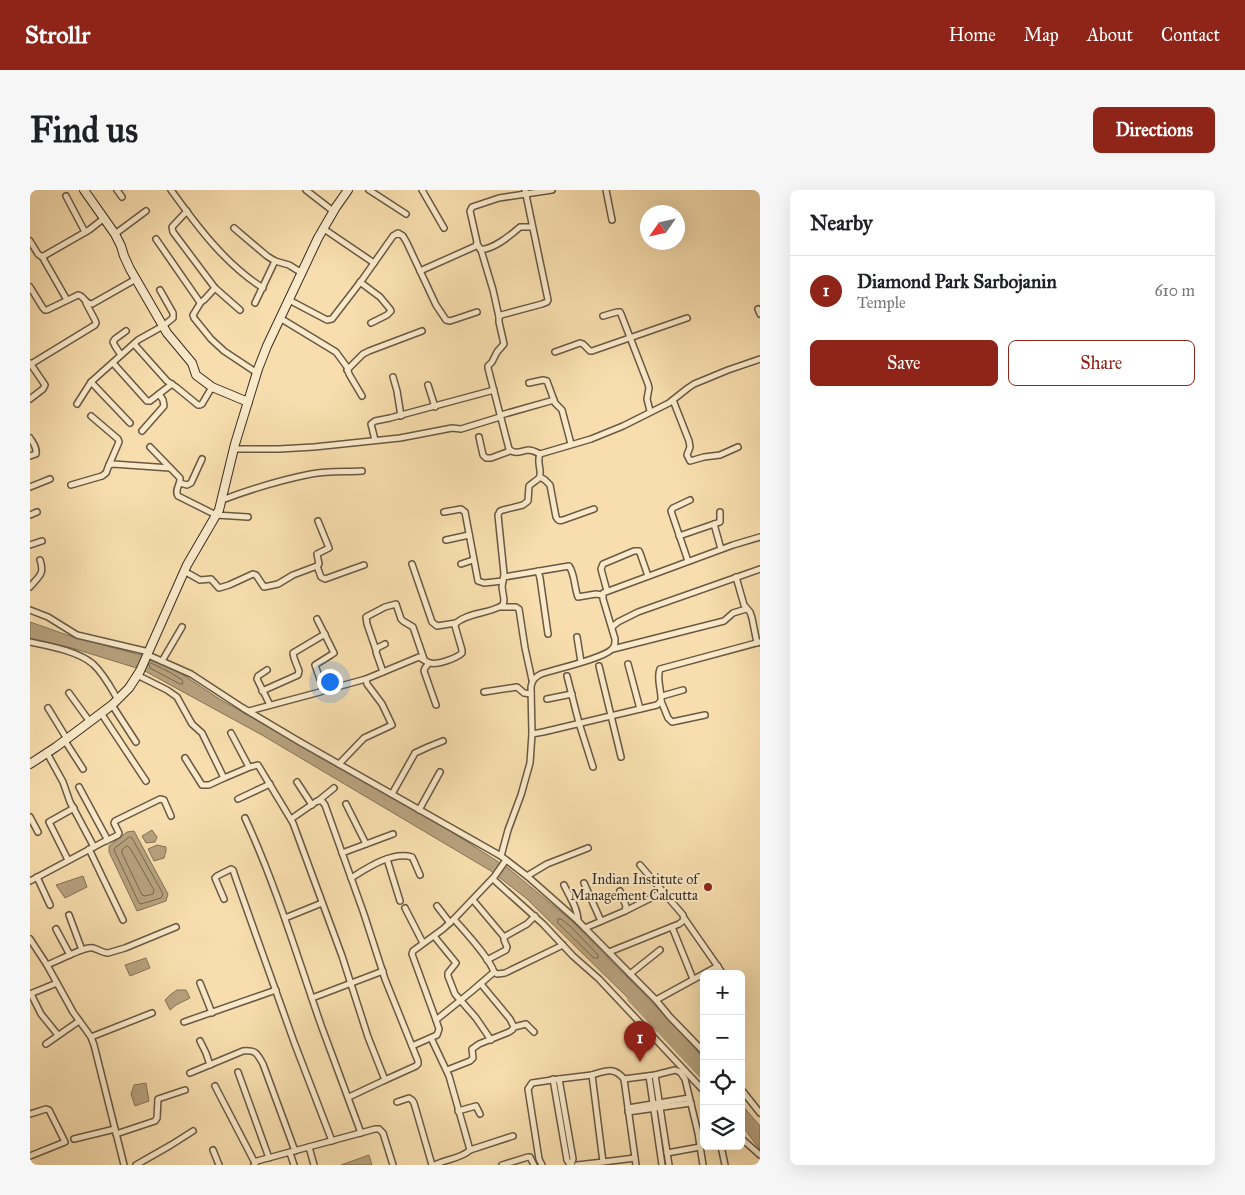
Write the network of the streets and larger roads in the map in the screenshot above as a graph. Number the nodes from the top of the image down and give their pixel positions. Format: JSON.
{"nodes":[{"id":1,"x":84,"y":190,"type":"edge"},
{"id":2,"x":117,"y":190,"type":"edge"},
{"id":3,"x":171,"y":190,"type":"edge"},
{"id":4,"x":306,"y":190,"type":"edge"},
{"id":5,"x":348,"y":190,"type":"edge"},
{"id":6,"x":369,"y":190,"type":"edge"},
{"id":7,"x":422,"y":190,"type":"edge"},
{"id":8,"x":552,"y":190,"type":"edge"},
{"id":9,"x":606,"y":190,"type":"edge"},
{"id":10,"x":525,"y":192,"type":"edge"},
{"id":11,"x":66,"y":196,"type":"dead end"},
{"id":12,"x":122,"y":197,"type":"dead end"},
{"id":13,"x":146,"y":210,"type":"dead end"},
{"id":14,"x":187,"y":211,"type":"junction"},
{"id":15,"x":333,"y":211,"type":"junction"},
{"id":16,"x":406,"y":214,"type":"dead end"},
{"id":17,"x":104,"y":218,"type":"junction"},
{"id":18,"x":612,"y":220,"type":"dead end"},
{"id":19,"x":532,"y":227,"type":"junction"},
{"id":20,"x":234,"y":228,"type":"dead end"},
{"id":21,"x":444,"y":228,"type":"dead end"},
{"id":22,"x":324,"y":229,"type":"junction"},
{"id":23,"x":85,"y":232,"type":"junction"},
{"id":24,"x":115,"y":234,"type":"junction"},
{"id":25,"x":156,"y":239,"type":"dead end"},
{"id":26,"x":30,"y":241,"type":"edge"},
{"id":27,"x":478,"y":247,"type":"junction"},
{"id":28,"x":43,"y":256,"type":"junction"},
{"id":29,"x":276,"y":261,"type":"junction"},
{"id":30,"x":374,"y":263,"type":"junction"},
{"id":31,"x":420,"y":271,"type":"junction"},
{"id":32,"x":302,"y":273,"type":"junction"},
{"id":33,"x":136,"y":278,"type":"junction"},
{"id":34,"x":360,"y":282,"type":"junction"},
{"id":35,"x":30,"y":287,"type":"edge"},
{"id":36,"x":215,"y":288,"type":"junction"},
{"id":37,"x":263,"y":288,"type":"junction"},
{"id":38,"x":160,"y":290,"type":"dead end"},
{"id":39,"x":67,"y":300,"type":"junction"},
{"id":40,"x":289,"y":300,"type":"junction"},
{"id":41,"x":201,"y":302,"type":"junction"},
{"id":42,"x":86,"y":303,"type":"junction"},
{"id":43,"x":255,"y":303,"type":"dead end"},
{"id":44,"x":240,"y":310,"type":"dead end"},
{"id":45,"x":476,"y":312,"type":"dead end"},
{"id":46,"x":603,"y":316,"type":"dead end"},
{"id":47,"x":499,"y":317,"type":"junction"},
{"id":48,"x":280,"y":318,"type":"junction"},
{"id":49,"x":687,"y":318,"type":"dead end"},
{"id":50,"x":371,"y":323,"type":"dead end"},
{"id":51,"x":163,"y":326,"type":"junction"},
{"id":52,"x":126,"y":331,"type":"dead end"},
{"id":53,"x":422,"y":331,"type":"dead end"},
{"id":54,"x":631,"y":338,"type":"junction"},
{"id":55,"x":134,"y":344,"type":"junction"},
{"id":56,"x":555,"y":352,"type":"dead end"},
{"id":57,"x":121,"y":355,"type":"junction"},
{"id":58,"x":760,"y":359,"type":"edge"},
{"id":59,"x":113,"y":363,"type":"junction"},
{"id":60,"x":30,"y":364,"type":"edge"},
{"id":61,"x":348,"y":370,"type":"junction"},
{"id":62,"x":257,"y":372,"type":"junction"},
{"id":63,"x":393,"y":377,"type":"dead end"},
{"id":64,"x":91,"y":382,"type":"junction"},
{"id":65,"x":529,"y":383,"type":"dead end"},
{"id":66,"x":172,"y":384,"type":"junction"},
{"id":67,"x":428,"y":384,"type":"dead end"},
{"id":68,"x":212,"y":387,"type":"junction"},
{"id":69,"x":494,"y":390,"type":"junction"},
{"id":70,"x":159,"y":394,"type":"junction"},
{"id":71,"x":362,"y":396,"type":"dead end"},
{"id":72,"x":30,"y":399,"type":"edge"},
{"id":73,"x":554,"y":400,"type":"junction"},
{"id":74,"x":673,"y":400,"type":"junction"},
{"id":75,"x":248,"y":402,"type":"junction"},
{"id":76,"x":77,"y":404,"type":"dead end"},
{"id":77,"x":435,"y":407,"type":"junction"},
{"id":78,"x":650,"y":411,"type":"junction"},
{"id":79,"x":92,"y":416,"type":"dead end"},
{"id":80,"x":400,"y":416,"type":"junction"},
{"id":81,"x":500,"y":416,"type":"junction"},
{"id":82,"x":130,"y":423,"type":"dead end"},
{"id":83,"x":142,"y":431,"type":"dead end"},
{"id":84,"x":479,"y":437,"type":"dead end"},
{"id":85,"x":30,"y":438,"type":"edge"},
{"id":86,"x":375,"y":440,"type":"junction"},
{"id":87,"x":571,"y":444,"type":"junction"},
{"id":88,"x":150,"y":447,"type":"dead end"},
{"id":89,"x":738,"y":447,"type":"dead end"},
{"id":90,"x":234,"y":449,"type":"junction"},
{"id":91,"x":510,"y":451,"type":"junction"},
{"id":92,"x":540,"y":454,"type":"junction"},
{"id":93,"x":30,"y":456,"type":"edge"},
{"id":94,"x":202,"y":459,"type":"dead end"},
{"id":95,"x":109,"y":465,"type":"junction"},
{"id":96,"x":171,"y":468,"type":"junction"},
{"id":97,"x":362,"y":471,"type":"dead end"},
{"id":98,"x":540,"y":477,"type":"junction"},
{"id":99,"x":50,"y":480,"type":"dead end"},
{"id":100,"x":180,"y":483,"type":"junction"},
{"id":101,"x":71,"y":485,"type":"dead end"},
{"id":102,"x":30,"y":487,"type":"edge"},
{"id":103,"x":222,"y":500,"type":"junction"},
{"id":104,"x":690,"y":500,"type":"dead end"},
{"id":105,"x":594,"y":509,"type":"dead end"},
{"id":106,"x":37,"y":512,"type":"dead end"},
{"id":107,"x":444,"y":512,"type":"dead end"},
{"id":108,"x":720,"y":512,"type":"dead end"},
{"id":109,"x":30,"y":515,"type":"edge"},
{"id":110,"x":216,"y":515,"type":"junction"},
{"id":111,"x":248,"y":516,"type":"dead end"},
{"id":112,"x":318,"y":521,"type":"dead end"},
{"id":113,"x":714,"y":524,"type":"junction"},
{"id":114,"x":469,"y":535,"type":"junction"},
{"id":115,"x":679,"y":536,"type":"junction"},
{"id":116,"x":760,"y":537,"type":"edge"},
{"id":117,"x":446,"y":540,"type":"dead end"},
{"id":118,"x":42,"y":541,"type":"dead end"},
{"id":119,"x":30,"y":545,"type":"edge"},
{"id":120,"x":721,"y":549,"type":"junction"},
{"id":121,"x":40,"y":560,"type":"dead end"},
{"id":122,"x":473,"y":560,"type":"junction"},
{"id":123,"x":688,"y":561,"type":"junction"},
{"id":124,"x":412,"y":564,"type":"dead end"},
{"id":125,"x":461,"y":564,"type":"dead end"},
{"id":126,"x":364,"y":565,"type":"dead end"},
{"id":127,"x":317,"y":566,"type":"junction"},
{"id":128,"x":760,"y":569,"type":"edge"},
{"id":129,"x":184,"y":571,"type":"junction"},
{"id":130,"x":538,"y":571,"type":"junction"},
{"id":131,"x":648,"y":576,"type":"junction"},
{"id":132,"x":736,"y":577,"type":"junction"},
{"id":133,"x":504,"y":579,"type":"junction"},
{"id":134,"x":30,"y":587,"type":"edge"},
{"id":135,"x":608,"y":591,"type":"junction"},
{"id":136,"x":602,"y":595,"type":"junction"},
{"id":137,"x":501,"y":607,"type":"junction"},
{"id":138,"x":746,"y":609,"type":"junction"},
{"id":139,"x":30,"y":610,"type":"edge"},
{"id":140,"x":317,"y":620,"type":"dead end"},
{"id":141,"x":456,"y":623,"type":"junction"},
{"id":142,"x":182,"y":627,"type":"dead end"},
{"id":143,"x":612,"y":627,"type":"junction"},
{"id":144,"x":325,"y":634,"type":"junction"},
{"id":145,"x":548,"y":634,"type":"dead end"},
{"id":146,"x":577,"y":637,"type":"dead end"},
{"id":147,"x":30,"y":642,"type":"edge"},
{"id":148,"x":759,"y":642,"type":"edge"},
{"id":149,"x":385,"y":644,"type":"dead end"},
{"id":150,"x":613,"y":648,"type":"junction"},
{"id":151,"x":376,"y":650,"type":"junction"},
{"id":152,"x":148,"y":655,"type":"junction"},
{"id":153,"x":424,"y":659,"type":"junction"},
{"id":154,"x":162,"y":661,"type":"junction"},
{"id":155,"x":580,"y":662,"type":"junction"},
{"id":156,"x":430,"y":663,"type":"junction"},
{"id":157,"x":628,"y":664,"type":"dead end"},
{"id":158,"x":599,"y":666,"type":"dead end"},
{"id":159,"x":267,"y":670,"type":"dead end"},
{"id":160,"x":383,"y":672,"type":"junction"},
{"id":161,"x":138,"y":673,"type":"junction"},
{"id":162,"x":567,"y":676,"type":"dead end"},
{"id":163,"x":366,"y":679,"type":"junction"},
{"id":164,"x":532,"y":680,"type":"junction"},
{"id":165,"x":683,"y":690,"type":"dead end"},
{"id":166,"x":262,"y":691,"type":"junction"},
{"id":167,"x":321,"y":691,"type":"junction"},
{"id":168,"x":484,"y":692,"type":"dead end"},
{"id":169,"x":69,"y":693,"type":"dead end"},
{"id":170,"x":532,"y":694,"type":"junction"},
{"id":171,"x":572,"y":694,"type":"junction"},
{"id":172,"x":547,"y":699,"type":"dead end"},
{"id":173,"x":661,"y":699,"type":"junction"},
{"id":174,"x":115,"y":702,"type":"junction"},
{"id":175,"x":270,"y":705,"type":"junction"},
{"id":176,"x":436,"y":705,"type":"dead end"},
{"id":177,"x":48,"y":708,"type":"dead end"},
{"id":178,"x":640,"y":709,"type":"junction"},
{"id":179,"x":249,"y":711,"type":"junction"},
{"id":180,"x":102,"y":713,"type":"junction"},
{"id":181,"x":705,"y":715,"type":"dead end"},
{"id":182,"x":611,"y":716,"type":"junction"},
{"id":183,"x":90,"y":722,"type":"junction"},
{"id":184,"x":579,"y":723,"type":"junction"},
{"id":185,"x":231,"y":733,"type":"dead end"},
{"id":186,"x":532,"y":734,"type":"junction"},
{"id":187,"x":66,"y":740,"type":"junction"},
{"id":188,"x":444,"y":741,"type":"dead end"},
{"id":189,"x":136,"y":742,"type":"dead end"},
{"id":190,"x":48,"y":753,"type":"junction"},
{"id":191,"x":185,"y":758,"type":"dead end"},
{"id":192,"x":621,"y":758,"type":"dead end"},
{"id":193,"x":30,"y":764,"type":"edge"},
{"id":194,"x":338,"y":764,"type":"junction"},
{"id":195,"x":249,"y":767,"type":"junction"},
{"id":196,"x":593,"y":767,"type":"dead end"},
{"id":197,"x":82,"y":769,"type":"dead end"},
{"id":198,"x":440,"y":772,"type":"dead end"},
{"id":199,"x":224,"y":778,"type":"junction"},
{"id":200,"x":146,"y":781,"type":"dead end"},
{"id":201,"x":297,"y":782,"type":"dead end"},
{"id":202,"x":270,"y":784,"type":"junction"},
{"id":203,"x":78,"y":787,"type":"dead end"},
{"id":204,"x":334,"y":788,"type":"dead end"},
{"id":205,"x":392,"y":794,"type":"junction"},
{"id":206,"x":238,"y":799,"type":"dead end"},
{"id":207,"x":317,"y":802,"type":"junction"},
{"id":208,"x":346,"y":804,"type":"dead end"},
{"id":209,"x":312,"y":805,"type":"junction"},
{"id":210,"x":74,"y":808,"type":"junction"},
{"id":211,"x":419,"y":810,"type":"junction"},
{"id":212,"x":171,"y":816,"type":"dead end"},
{"id":213,"x":30,"y":817,"type":"edge"},
{"id":214,"x":245,"y":818,"type":"dead end"},
{"id":215,"x":291,"y":819,"type":"junction"},
{"id":216,"x":38,"y":832,"type":"dead end"},
{"id":217,"x":392,"y":834,"type":"dead end"},
{"id":218,"x":106,"y":841,"type":"junction"},
{"id":219,"x":366,"y":844,"type":"junction"},
{"id":220,"x":91,"y":848,"type":"junction"},
{"id":221,"x":588,"y":848,"type":"dead end"},
{"id":222,"x":342,"y":853,"type":"junction"},
{"id":223,"x":501,"y":856,"type":"junction"},
{"id":224,"x":387,"y":859,"type":"junction"},
{"id":225,"x":68,"y":860,"type":"junction"},
{"id":226,"x":505,"y":862,"type":"junction"},
{"id":227,"x":640,"y":864,"type":"dead end"},
{"id":228,"x":420,"y":875,"type":"dead end"},
{"id":229,"x":527,"y":876,"type":"junction"},
{"id":230,"x":37,"y":877,"type":"junction"},
{"id":231,"x":351,"y":878,"type":"junction"},
{"id":232,"x":494,"y":878,"type":"junction"},
{"id":233,"x":30,"y":880,"type":"edge"},
{"id":234,"x":584,"y":883,"type":"dead end"},
{"id":235,"x":564,"y":885,"type":"dead end"},
{"id":236,"x":620,"y":891,"type":"dead end"},
{"id":237,"x":663,"y":892,"type":"junction"},
{"id":238,"x":224,"y":899,"type":"dead end"},
{"id":239,"x":473,"y":900,"type":"junction"},
{"id":240,"x":322,"y":902,"type":"junction"},
{"id":241,"x":400,"y":902,"type":"dead end"},
{"id":242,"x":50,"y":905,"type":"dead end"},
{"id":243,"x":437,"y":906,"type":"dead end"},
{"id":244,"x":405,"y":908,"type":"dead end"},
{"id":245,"x":625,"y":911,"type":"junction"},
{"id":246,"x":69,"y":915,"type":"dead end"},
{"id":247,"x":535,"y":916,"type":"junction"},
{"id":248,"x":285,"y":918,"type":"junction"},
{"id":249,"x":684,"y":918,"type":"junction"},
{"id":250,"x":123,"y":920,"type":"dead end"},
{"id":251,"x":452,"y":921,"type":"junction"},
{"id":252,"x":578,"y":921,"type":"junction"},
{"id":253,"x":601,"y":922,"type":"junction"},
{"id":254,"x":672,"y":927,"type":"junction"},
{"id":255,"x":176,"y":928,"type":"dead end"},
{"id":256,"x":585,"y":928,"type":"junction"},
{"id":257,"x":56,"y":929,"type":"dead end"},
{"id":258,"x":434,"y":936,"type":"junction"},
{"id":259,"x":504,"y":937,"type":"junction"},
{"id":260,"x":30,"y":939,"type":"edge"},
{"id":261,"x":423,"y":943,"type":"junction"},
{"id":262,"x":563,"y":945,"type":"junction"},
{"id":263,"x":82,"y":950,"type":"junction"},
{"id":264,"x":660,"y":950,"type":"dead end"},
{"id":265,"x":609,"y":952,"type":"junction"},
{"id":266,"x":70,"y":955,"type":"junction"},
{"id":267,"x":487,"y":960,"type":"junction"},
{"id":268,"x":47,"y":966,"type":"junction"},
{"id":269,"x":718,"y":966,"type":"junction"},
{"id":270,"x":720,"y":970,"type":"edge"},
{"id":271,"x":383,"y":971,"type":"junction"},
{"id":272,"x":494,"y":972,"type":"junction"},
{"id":273,"x":630,"y":974,"type":"junction"},
{"id":274,"x":693,"y":979,"type":"junction"},
{"id":275,"x":57,"y":982,"type":"junction"},
{"id":276,"x":200,"y":983,"type":"dead end"},
{"id":277,"x":350,"y":984,"type":"junction"},
{"id":278,"x":481,"y":984,"type":"junction"},
{"id":279,"x":276,"y":990,"type":"junction"},
{"id":280,"x":30,"y":994,"type":"edge"},
{"id":281,"x":312,"y":998,"type":"junction"},
{"id":282,"x":461,"y":1000,"type":"junction"},
{"id":283,"x":656,"y":1000,"type":"junction"},
{"id":284,"x":152,"y":1013,"type":"dead end"},
{"id":285,"x":212,"y":1013,"type":"junction"},
{"id":286,"x":436,"y":1020,"type":"junction"},
{"id":287,"x":79,"y":1021,"type":"junction"},
{"id":288,"x":184,"y":1022,"type":"dead end"},
{"id":289,"x":514,"y":1026,"type":"junction"},
{"id":290,"x":534,"y":1032,"type":"dead end"},
{"id":291,"x":58,"y":1035,"type":"junction"},
{"id":292,"x":90,"y":1037,"type":"junction"},
{"id":293,"x":431,"y":1038,"type":"junction"},
{"id":294,"x":491,"y":1040,"type":"junction"},
{"id":295,"x":200,"y":1042,"type":"dead end"},
{"id":296,"x":46,"y":1044,"type":"dead end"},
{"id":297,"x":412,"y":1046,"type":"junction"},
{"id":298,"x":700,"y":1048,"type":"edge"},
{"id":299,"x":210,"y":1065,"type":"junction"},
{"id":300,"x":446,"y":1070,"type":"junction"},
{"id":301,"x":238,"y":1072,"type":"dead end"},
{"id":302,"x":190,"y":1073,"type":"dead end"},
{"id":303,"x":592,"y":1075,"type":"junction"},
{"id":304,"x":652,"y":1076,"type":"junction"},
{"id":305,"x":556,"y":1079,"type":"junction"},
{"id":306,"x":624,"y":1079,"type":"junction"},
{"id":307,"x":384,"y":1080,"type":"junction"},
{"id":308,"x":216,"y":1086,"type":"dead end"},
{"id":309,"x":700,"y":1087,"type":"edge"},
{"id":310,"x":184,"y":1090,"type":"dead end"},
{"id":311,"x":745,"y":1094,"type":"edge"},
{"id":312,"x":348,"y":1097,"type":"junction"},
{"id":313,"x":690,"y":1100,"type":"junction"},
{"id":314,"x":397,"y":1102,"type":"dead end"},
{"id":315,"x":657,"y":1106,"type":"junction"},
{"id":316,"x":628,"y":1110,"type":"junction"},
{"id":317,"x":458,"y":1111,"type":"junction"},
{"id":318,"x":760,"y":1113,"type":"edge"},
{"id":319,"x":30,"y":1114,"type":"edge"},
{"id":320,"x":480,"y":1114,"type":"dead end"},
{"id":321,"x":193,"y":1131,"type":"dead end"},
{"id":322,"x":115,"y":1132,"type":"junction"},
{"id":323,"x":361,"y":1132,"type":"junction"},
{"id":324,"x":513,"y":1136,"type":"dead end"},
{"id":325,"x":74,"y":1139,"type":"dead end"},
{"id":326,"x":332,"y":1141,"type":"junction"},
{"id":327,"x":745,"y":1142,"type":"edge"},
{"id":328,"x":700,"y":1147,"type":"joint"},
{"id":329,"x":309,"y":1148,"type":"junction"},
{"id":330,"x":213,"y":1150,"type":"dead end"},
{"id":331,"x":470,"y":1150,"type":"junction"},
{"id":332,"x":700,"y":1150,"type":"edge"},
{"id":333,"x":722,"y":1150,"type":"edge"},
{"id":334,"x":293,"y":1152,"type":"junction"},
{"id":335,"x":667,"y":1153,"type":"junction"},
{"id":336,"x":760,"y":1155,"type":"edge"},
{"id":337,"x":30,"y":1156,"type":"edge"},
{"id":338,"x":268,"y":1158,"type":"junction"},
{"id":339,"x":635,"y":1158,"type":"junction"},
{"id":340,"x":603,"y":1162,"type":"junction"},
{"id":341,"x":254,"y":1164,"type":"edge"},
{"id":342,"x":124,"y":1165,"type":"edge"},
{"id":343,"x":136,"y":1165,"type":"edge"},
{"id":344,"x":219,"y":1165,"type":"edge"},
{"id":345,"x":294,"y":1165,"type":"edge"},
{"id":346,"x":314,"y":1165,"type":"edge"},
{"id":347,"x":393,"y":1165,"type":"edge"},
{"id":348,"x":434,"y":1165,"type":"edge"},
{"id":349,"x":502,"y":1165,"type":"edge"},
{"id":350,"x":534,"y":1165,"type":"edge"},
{"id":351,"x":542,"y":1165,"type":"edge"},
{"id":352,"x":571,"y":1165,"type":"edge"},
{"id":353,"x":577,"y":1165,"type":"edge"},
{"id":354,"x":636,"y":1165,"type":"edge"},
{"id":355,"x":662,"y":1165,"type":"edge"},
{"id":356,"x":669,"y":1165,"type":"edge"},
{"id":357,"x":703,"y":1165,"type":"edge"},
{"id":358,"x":726,"y":1165,"type":"edge"}],
"edges":[{"from":1,"to":17,"type":"street"},
{"from":2,"to":12,"type":"street"},
{"from":3,"to":14,"type":"street"},
{"from":4,"to":15,"type":"street"},
{"from":5,"to":15,"type":"street"},
{"from":6,"to":16,"type":"street"},
{"from":7,"to":21,"type":"street"},
{"from":8,"to":10,"type":"street"},
{"from":9,"to":18,"type":"street"},
{"from":10,"to":19,"type":"street"},
{"from":10,"to":27,"type":"street"},
{"from":11,"to":23,"type":"street"},
{"from":13,"to":24,"type":"street"},
{"from":14,"to":36,"type":"street"},
{"from":14,"to":37,"type":"street"},
{"from":15,"to":22,"type":"street"},
{"from":17,"to":23,"type":"street"},
{"from":17,"to":24,"type":"street"},
{"from":19,"to":27,"type":"street"},
{"from":19,"to":47,"type":"street"},
{"from":20,"to":29,"type":"street"},
{"from":22,"to":30,"type":"street"},
{"from":22,"to":32,"type":"street"},
{"from":23,"to":28,"type":"street"},
{"from":24,"to":33,"type":"street"},
{"from":25,"to":41,"type":"street"},
{"from":26,"to":28,"type":"street"},
{"from":27,"to":31,"type":"street"},
{"from":27,"to":47,"type":"street"},
{"from":28,"to":39,"type":"street"},
{"from":29,"to":32,"type":"street"},
{"from":29,"to":37,"type":"street"},
{"from":30,"to":31,"type":"street"},
{"from":30,"to":34,"type":"street"},
{"from":31,"to":45,"type":"street"},
{"from":32,"to":40,"type":"street"},
{"from":33,"to":42,"type":"street"},
{"from":33,"to":51,"type":"street"},
{"from":34,"to":40,"type":"street"},
{"from":34,"to":50,"type":"street"},
{"from":35,"to":39,"type":"street"},
{"from":36,"to":41,"type":"street"},
{"from":36,"to":44,"type":"street"},
{"from":37,"to":43,"type":"street"},
{"from":38,"to":51,"type":"street"},
{"from":39,"to":42,"type":"street"},
{"from":40,"to":48,"type":"street"},
{"from":41,"to":62,"type":"street"},
{"from":42,"to":60,"type":"street"},
{"from":46,"to":54,"type":"street"},
{"from":47,"to":69,"type":"street"},
{"from":48,"to":61,"type":"street"},
{"from":48,"to":62,"type":"street"},
{"from":49,"to":54,"type":"street"},
{"from":51,"to":55,"type":"street"},
{"from":51,"to":68,"type":"street"},
{"from":52,"to":57,"type":"street"},
{"from":53,"to":61,"type":"street"},
{"from":54,"to":56,"type":"street"},
{"from":54,"to":78,"type":"street"},
{"from":55,"to":57,"type":"street"},
{"from":55,"to":66,"type":"street"},
{"from":57,"to":59,"type":"street"},
{"from":58,"to":74,"type":"street"},
{"from":59,"to":64,"type":"street"},
{"from":59,"to":70,"type":"street"},
{"from":60,"to":72,"type":"street"},
{"from":61,"to":71,"type":"street"},
{"from":62,"to":75,"type":"street"},
{"from":63,"to":80,"type":"street"},
{"from":64,"to":76,"type":"street"},
{"from":64,"to":82,"type":"street"},
{"from":65,"to":73,"type":"street"},
{"from":66,"to":68,"type":"street"},
{"from":66,"to":70,"type":"street"},
{"from":67,"to":77,"type":"street"},
{"from":68,"to":75,"type":"street"},
{"from":69,"to":77,"type":"street"},
{"from":69,"to":81,"type":"street"},
{"from":70,"to":83,"type":"street"},
{"from":73,"to":81,"type":"street"},
{"from":73,"to":87,"type":"street"},
{"from":74,"to":78,"type":"street"},
{"from":74,"to":89,"type":"street"},
{"from":75,"to":90,"type":"street"},
{"from":77,"to":80,"type":"street"},
{"from":78,"to":87,"type":"street"},
{"from":79,"to":95,"type":"street"},
{"from":80,"to":86,"type":"street"},
{"from":81,"to":86,"type":"street"},
{"from":81,"to":91,"type":"street"},
{"from":84,"to":91,"type":"street"},
{"from":85,"to":93,"type":"street"},
{"from":86,"to":90,"type":"street"},
{"from":87,"to":92,"type":"street"},
{"from":88,"to":96,"type":"street"},
{"from":90,"to":103,"type":"street"},
{"from":91,"to":92,"type":"street"},
{"from":92,"to":98,"type":"street"},
{"from":94,"to":100,"type":"street"},
{"from":95,"to":96,"type":"street"},
{"from":95,"to":101,"type":"street"},
{"from":96,"to":100,"type":"street"},
{"from":97,"to":103,"type":"street"},
{"from":98,"to":105,"type":"street"},
{"from":98,"to":133,"type":"street"},
{"from":99,"to":102,"type":"street"},
{"from":100,"to":110,"type":"street"},
{"from":103,"to":110,"type":"street"},
{"from":104,"to":115,"type":"street"},
{"from":106,"to":109,"type":"street"},
{"from":107,"to":114,"type":"street"},
{"from":108,"to":113,"type":"street"},
{"from":110,"to":111,"type":"street"},
{"from":110,"to":129,"type":"street"},
{"from":112,"to":127,"type":"street"},
{"from":113,"to":115,"type":"street"},
{"from":113,"to":120,"type":"street"},
{"from":114,"to":117,"type":"street"},
{"from":114,"to":122,"type":"street"},
{"from":115,"to":123,"type":"street"},
{"from":116,"to":120,"type":"street"},
{"from":118,"to":119,"type":"street"},
{"from":120,"to":123,"type":"street"},
{"from":121,"to":134,"type":"street"},
{"from":122,"to":125,"type":"street"},
{"from":122,"to":133,"type":"street"},
{"from":123,"to":131,"type":"street"},
{"from":124,"to":141,"type":"street"},
{"from":126,"to":127,"type":"street"},
{"from":127,"to":129,"type":"street"},
{"from":128,"to":132,"type":"street"},
{"from":129,"to":152,"type":"street"},
{"from":130,"to":133,"type":"street"},
{"from":130,"to":136,"type":"street"},
{"from":130,"to":145,"type":"street"},
{"from":131,"to":135,"type":"street"},
{"from":131,"to":135,"type":"street"},
{"from":132,"to":138,"type":"street"},
{"from":132,"to":143,"type":"street"},
{"from":133,"to":137,"type":"street"},
{"from":135,"to":136,"type":"street"},
{"from":136,"to":143,"type":"street"},
{"from":137,"to":141,"type":"street"},
{"from":137,"to":164,"type":"street"},
{"from":138,"to":148,"type":"street"},
{"from":138,"to":150,"type":"street"},
{"from":139,"to":152,"type":"street"},
{"from":140,"to":144,"type":"street"},
{"from":141,"to":156,"type":"street"},
{"from":142,"to":154,"type":"street"},
{"from":143,"to":150,"type":"street"},
{"from":144,"to":166,"type":"street"},
{"from":144,"to":167,"type":"street"},
{"from":146,"to":155,"type":"street"},
{"from":147,"to":174,"type":"street"},
{"from":148,"to":173,"type":"street"},
{"from":149,"to":151,"type":"street"},
{"from":150,"to":155,"type":"street"},
{"from":151,"to":153,"type":"street"},
{"from":151,"to":160,"type":"street"},
{"from":152,"to":154,"type":"street"},
{"from":152,"to":161,"type":"street"},
{"from":153,"to":156,"type":"street"},
{"from":153,"to":160,"type":"street"},
{"from":154,"to":179,"type":"street"},
{"from":155,"to":164,"type":"street"},
{"from":156,"to":176,"type":"street"},
{"from":157,"to":178,"type":"street"},
{"from":158,"to":182,"type":"street"},
{"from":159,"to":166,"type":"street"},
{"from":160,"to":163,"type":"street"},
{"from":161,"to":174,"type":"street"},
{"from":161,"to":199,"type":"street"},
{"from":162,"to":171,"type":"street"},
{"from":163,"to":167,"type":"street"},
{"from":163,"to":194,"type":"street"},
{"from":164,"to":170,"type":"street"},
{"from":165,"to":173,"type":"street"},
{"from":166,"to":175,"type":"street"},
{"from":167,"to":175,"type":"street"},
{"from":168,"to":170,"type":"street"},
{"from":169,"to":183,"type":"street"},
{"from":170,"to":186,"type":"street"},
{"from":171,"to":172,"type":"street"},
{"from":171,"to":184,"type":"street"},
{"from":173,"to":178,"type":"street"},
{"from":173,"to":181,"type":"street"},
{"from":174,"to":180,"type":"street"},
{"from":174,"to":189,"type":"street"},
{"from":175,"to":179,"type":"street"},
{"from":177,"to":187,"type":"street"},
{"from":178,"to":182,"type":"street"},
{"from":179,"to":194,"type":"street"},
{"from":180,"to":183,"type":"street"},
{"from":180,"to":200,"type":"street"},
{"from":182,"to":184,"type":"street"},
{"from":182,"to":192,"type":"street"},
{"from":183,"to":187,"type":"street"},
{"from":184,"to":186,"type":"street"},
{"from":184,"to":196,"type":"street"},
{"from":185,"to":195,"type":"street"},
{"from":186,"to":223,"type":"street"},
{"from":187,"to":190,"type":"street"},
{"from":187,"to":197,"type":"street"},
{"from":188,"to":205,"type":"street"},
{"from":190,"to":193,"type":"street"},
{"from":190,"to":210,"type":"street"},
{"from":191,"to":199,"type":"street"},
{"from":194,"to":205,"type":"street"},
{"from":195,"to":199,"type":"street"},
{"from":195,"to":202,"type":"street"},
{"from":198,"to":211,"type":"street"},
{"from":201,"to":209,"type":"street"},
{"from":202,"to":206,"type":"street"},
{"from":202,"to":215,"type":"street"},
{"from":203,"to":218,"type":"street"},
{"from":204,"to":207,"type":"street"},
{"from":205,"to":211,"type":"street"},
{"from":207,"to":209,"type":"street"},
{"from":207,"to":222,"type":"street"},
{"from":208,"to":219,"type":"street"},
{"from":209,"to":215,"type":"street"},
{"from":210,"to":220,"type":"street"},
{"from":210,"to":225,"type":"street"},
{"from":211,"to":223,"type":"street"},
{"from":212,"to":218,"type":"street"},
{"from":213,"to":216,"type":"street"},
{"from":214,"to":248,"type":"street"},
{"from":215,"to":240,"type":"street"},
{"from":217,"to":219,"type":"street"},
{"from":218,"to":220,"type":"street"},
{"from":219,"to":222,"type":"street"},
{"from":220,"to":225,"type":"street"},
{"from":220,"to":250,"type":"street"},
{"from":221,"to":229,"type":"street"},
{"from":222,"to":231,"type":"street"},
{"from":223,"to":226,"type":"street"},
{"from":224,"to":228,"type":"street"},
{"from":224,"to":231,"type":"street"},
{"from":224,"to":241,"type":"street"},
{"from":225,"to":230,"type":"street"},
{"from":226,"to":229,"type":"street"},
{"from":226,"to":232,"type":"street"},
{"from":227,"to":237,"type":"street"},
{"from":229,"to":252,"type":"street"},
{"from":230,"to":233,"type":"street"},
{"from":230,"to":242,"type":"street"},
{"from":231,"to":271,"type":"street"},
{"from":232,"to":239,"type":"street"},
{"from":232,"to":247,"type":"street"},
{"from":234,"to":253,"type":"street"},
{"from":235,"to":252,"type":"street"},
{"from":236,"to":245,"type":"street"},
{"from":237,"to":245,"type":"street"},
{"from":237,"to":249,"type":"street"},
{"from":238,"to":279,"type":"street"},
{"from":239,"to":251,"type":"street"},
{"from":239,"to":259,"type":"street"},
{"from":240,"to":248,"type":"street"},
{"from":240,"to":277,"type":"street"},
{"from":243,"to":251,"type":"street"},
{"from":244,"to":261,"type":"street"},
{"from":245,"to":253,"type":"street"},
{"from":246,"to":263,"type":"street"},
{"from":247,"to":259,"type":"street"},
{"from":247,"to":262,"type":"street"},
{"from":248,"to":281,"type":"street"},
{"from":249,"to":254,"type":"street"},
{"from":249,"to":269,"type":"street"},
{"from":251,"to":258,"type":"street"},
{"from":251,"to":267,"type":"street"},
{"from":252,"to":256,"type":"street"},
{"from":253,"to":256,"type":"street"},
{"from":254,"to":265,"type":"street"},
{"from":254,"to":274,"type":"street"},
{"from":255,"to":263,"type":"street"},
{"from":256,"to":265,"type":"street"},
{"from":257,"to":266,"type":"street"},
{"from":258,"to":261,"type":"street"},
{"from":258,"to":282,"type":"street"},
{"from":259,"to":267,"type":"street"},
{"from":260,"to":268,"type":"street"},
{"from":261,"to":286,"type":"street"},
{"from":262,"to":272,"type":"street"},
{"from":262,"to":309,"type":"street"},
{"from":263,"to":266,"type":"street"},
{"from":264,"to":273,"type":"street"},
{"from":265,"to":273,"type":"street"},
{"from":266,"to":268,"type":"street"},
{"from":267,"to":272,"type":"street"},
{"from":268,"to":275,"type":"street"},
{"from":269,"to":270,"type":"street"},
{"from":269,"to":274,"type":"street"},
{"from":271,"to":277,"type":"street"},
{"from":271,"to":297,"type":"street"},
{"from":272,"to":278,"type":"street"},
{"from":273,"to":283,"type":"street"},
{"from":274,"to":283,"type":"street"},
{"from":275,"to":280,"type":"street"},
{"from":275,"to":287,"type":"street"},
{"from":276,"to":285,"type":"street"},
{"from":277,"to":281,"type":"street"},
{"from":277,"to":307,"type":"street"},
{"from":278,"to":282,"type":"street"},
{"from":278,"to":289,"type":"street"},
{"from":279,"to":285,"type":"street"},
{"from":279,"to":326,"type":"street"},
{"from":280,"to":291,"type":"street"},
{"from":281,"to":312,"type":"street"},
{"from":282,"to":286,"type":"street"},
{"from":282,"to":294,"type":"street"},
{"from":283,"to":298,"type":"street"},
{"from":284,"to":292,"type":"street"},
{"from":285,"to":288,"type":"street"},
{"from":286,"to":293,"type":"street"},
{"from":287,"to":291,"type":"street"},
{"from":287,"to":292,"type":"street"},
{"from":289,"to":290,"type":"street"},
{"from":289,"to":294,"type":"street"},
{"from":291,"to":296,"type":"street"},
{"from":292,"to":322,"type":"street"},
{"from":293,"to":297,"type":"street"},
{"from":293,"to":300,"type":"street"},
{"from":294,"to":300,"type":"street"},
{"from":295,"to":299,"type":"street"},
{"from":297,"to":307,"type":"street"},
{"from":299,"to":302,"type":"street"},
{"from":299,"to":334,"type":"street"},
{"from":300,"to":317,"type":"street"},
{"from":301,"to":338,"type":"street"},
{"from":303,"to":305,"type":"street"},
{"from":303,"to":306,"type":"street"},
{"from":303,"to":340,"type":"street"},
{"from":304,"to":306,"type":"street"},
{"from":304,"to":313,"type":"street"},
{"from":304,"to":315,"type":"street"},
{"from":305,"to":351,"type":"street"},
{"from":305,"to":352,"type":"street"},
{"from":306,"to":316,"type":"street"},
{"from":307,"to":312,"type":"street"},
{"from":308,"to":341,"type":"street"},
{"from":310,"to":322,"type":"street"},
{"from":311,"to":318,"type":"street"},
{"from":312,"to":323,"type":"street"},
{"from":313,"to":315,"type":"street"},
{"from":313,"to":328,"type":"street"},
{"from":314,"to":348,"type":"street"},
{"from":315,"to":316,"type":"street"},
{"from":315,"to":335,"type":"street"},
{"from":315,"to":355,"type":"street"},
{"from":316,"to":339,"type":"street"},
{"from":317,"to":320,"type":"street"},
{"from":317,"to":331,"type":"street"},
{"from":319,"to":337,"type":"street"},
{"from":321,"to":343,"type":"street"},
{"from":322,"to":325,"type":"street"},
{"from":322,"to":342,"type":"street"},
{"from":323,"to":326,"type":"street"},
{"from":323,"to":347,"type":"street"},
{"from":324,"to":331,"type":"street"},
{"from":326,"to":329,"type":"street"},
{"from":327,"to":336,"type":"street"},
{"from":328,"to":335,"type":"street"},
{"from":329,"to":334,"type":"street"},
{"from":329,"to":346,"type":"street"},
{"from":330,"to":344,"type":"street"},
{"from":331,"to":348,"type":"street"},
{"from":332,"to":357,"type":"street"},
{"from":333,"to":358,"type":"street"},
{"from":334,"to":338,"type":"street"},
{"from":334,"to":345,"type":"street"},
{"from":335,"to":356,"type":"street"},
{"from":338,"to":341,"type":"street"},
{"from":339,"to":340,"type":"street"},
{"from":339,"to":354,"type":"street"},
{"from":340,"to":353,"type":"street"},
{"from":349,"to":350,"type":"street"}]}
